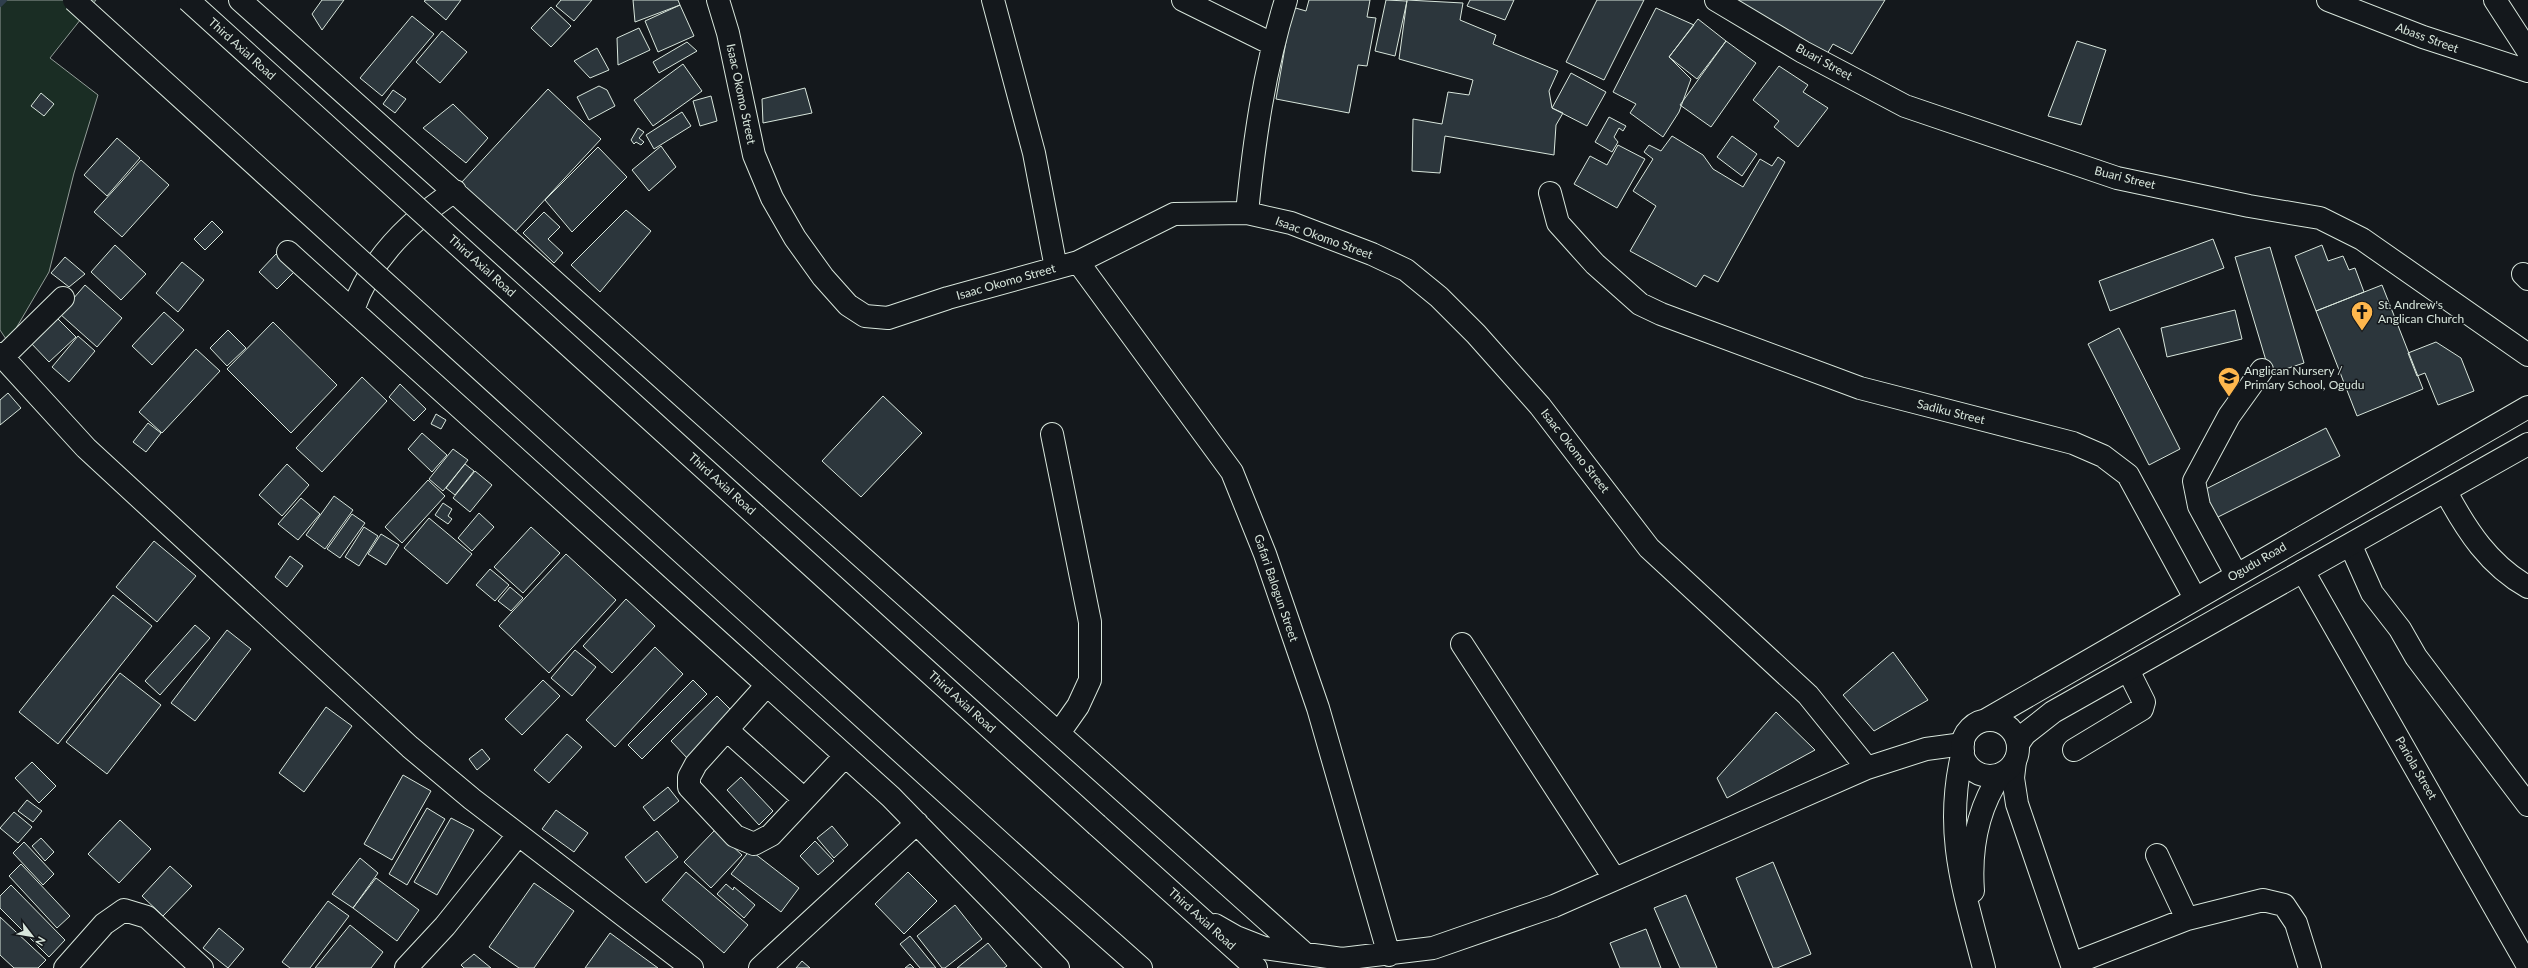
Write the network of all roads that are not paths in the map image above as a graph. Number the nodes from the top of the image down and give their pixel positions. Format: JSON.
{"nodes":[{"id":1,"x":74,"y":0,"type":"edge"},
{"id":2,"x":188,"y":0,"type":"edge"},
{"id":3,"x":240,"y":0,"type":"edge"},
{"id":4,"x":718,"y":0,"type":"edge"},
{"id":5,"x":993,"y":0,"type":"edge"},
{"id":6,"x":1183,"y":0,"type":"edge"},
{"id":7,"x":1286,"y":0,"type":"edge"},
{"id":8,"x":1716,"y":0,"type":"edge"},
{"id":9,"x":2328,"y":0,"type":"edge"},
{"id":10,"x":2495,"y":0,"type":"edge"},
{"id":11,"x":1272,"y":44,"type":"junction"},
{"id":12,"x":2528,"y":51,"type":"edge"},
{"id":13,"x":2528,"y":71,"type":"edge"},
{"id":14,"x":455,"y":191,"type":"junction"},
{"id":15,"x":1550,"y":193,"type":"dead end"},
{"id":16,"x":1247,"y":213,"type":"junction"},
{"id":17,"x":288,"y":252,"type":"dead end"},
{"id":18,"x":1078,"y":262,"type":"junction"},
{"id":19,"x":1056,"y":268,"type":"junction"},
{"id":20,"x":63,"y":298,"type":"dead end"},
{"id":21,"x":353,"y":310,"type":"junction"},
{"id":22,"x":2528,"y":355,"type":"edge"},
{"id":23,"x":1,"y":356,"type":"edge"},
{"id":24,"x":2262,"y":370,"type":"dead end"},
{"id":25,"x":2528,"y":407,"type":"edge"},
{"id":26,"x":1052,"y":434,"type":"dead end"},
{"id":27,"x":2528,"y":444,"type":"edge"},
{"id":28,"x":2446,"y":492,"type":"junction"},
{"id":29,"x":2351,"y":546,"type":"junction"},
{"id":30,"x":2303,"y":571,"type":"junction"},
{"id":31,"x":2236,"y":574,"type":"junction"},
{"id":32,"x":2528,"y":587,"type":"edge"},
{"id":33,"x":2195,"y":598,"type":"junction"},
{"id":34,"x":1462,"y":644,"type":"dead end"},
{"id":35,"x":2128,"y":670,"type":"junction"},
{"id":36,"x":767,"y":685,"type":"junction"},
{"id":37,"x":1986,"y":720,"type":"junction"},
{"id":38,"x":727,"y":730,"type":"junction"},
{"id":39,"x":1059,"y":733,"type":"junction"},
{"id":40,"x":1963,"y":747,"type":"junction"},
{"id":41,"x":2074,"y":750,"type":"dead end"},
{"id":42,"x":845,"y":756,"type":"junction"},
{"id":43,"x":2011,"y":760,"type":"junction"},
{"id":44,"x":1867,"y":768,"type":"junction"},
{"id":45,"x":804,"y":799,"type":"junction"},
{"id":46,"x":2528,"y":805,"type":"edge"},
{"id":47,"x":917,"y":823,"type":"junction"},
{"id":48,"x":518,"y":834,"type":"junction"},
{"id":49,"x":2157,"y":855,"type":"dead end"},
{"id":50,"x":1614,"y":878,"type":"junction"},
{"id":51,"x":1196,"y":914,"type":"junction"},
{"id":52,"x":2187,"y":919,"type":"junction"},
{"id":53,"x":1977,"y":940,"type":"junction"},
{"id":54,"x":1306,"y":954,"type":"junction"},
{"id":55,"x":1390,"y":955,"type":"junction"},
{"id":56,"x":2527,"y":963,"type":"edge"},
{"id":57,"x":2072,"y":966,"type":"edge"},
{"id":58,"x":65,"y":968,"type":"edge"},
{"id":59,"x":202,"y":968,"type":"edge"},
{"id":60,"x":406,"y":968,"type":"edge"},
{"id":61,"x":692,"y":968,"type":"edge"},
{"id":62,"x":760,"y":968,"type":"edge"},
{"id":63,"x":1058,"y":968,"type":"edge"},
{"id":64,"x":1141,"y":968,"type":"edge"},
{"id":65,"x":1256,"y":968,"type":"edge"},
{"id":66,"x":1984,"y":968,"type":"edge"},
{"id":67,"x":2310,"y":968,"type":"edge"}],
"edges":[{"from":1,"to":64,"type":"main road","bridge":true},
{"from":2,"to":51,"type":"main road","name":"Third Axial Road","bridge":true},
{"from":3,"to":14,"type":"main road"},
{"from":4,"to":19,"type":"main road","name":"Isaac Okomo Street"},
{"from":5,"to":19,"type":"main road"},
{"from":6,"to":11,"type":"main road"},
{"from":7,"to":11,"type":"main road"},
{"from":8,"to":22,"type":"main road","name":"Buari Street"},
{"from":9,"to":13,"type":"main road","name":"Abass Street"},
{"from":10,"to":12,"type":"main road"},
{"from":11,"to":16,"type":"main road"},
{"from":14,"to":21,"type":"main road"},
{"from":14,"to":39,"type":"main road"},
{"from":15,"to":33,"type":"main road","name":"Sadiku Street"},
{"from":16,"to":18,"type":"main road","name":"Isaac Okomo Street"},
{"from":16,"to":44,"type":"main road","name":"Isaac Okomo Street"},
{"from":17,"to":21,"type":"main road"},
{"from":18,"to":19,"type":"main road","name":"Isaac Okomo Street"},
{"from":18,"to":55,"type":"main road","name":"Gafari Balogun Street"},
{"from":20,"to":23,"type":"main road"},
{"from":21,"to":36,"type":"main road"},
{"from":23,"to":48,"type":"main road"},
{"from":24,"to":31,"type":"main road"},
{"from":25,"to":31,"type":"main road","name":"Ogudu Road"},
{"from":26,"to":39,"type":"main road"},
{"from":27,"to":28,"type":"main road"},
{"from":28,"to":29,"type":"main road"},
{"from":28,"to":32,"type":"main road"},
{"from":29,"to":30,"type":"main road"},
{"from":29,"to":46,"type":"main road"},
{"from":30,"to":35,"type":"main road"},
{"from":30,"to":56,"type":"main road","name":"Pariola Street"},
{"from":31,"to":33,"type":"main road","name":"Ogudu Road"},
{"from":33,"to":37,"type":"main road","name":"Ogudu Road"},
{"from":34,"to":50,"type":"main road"},
{"from":35,"to":41,"type":"main road"},
{"from":35,"to":43,"type":"main road"},
{"from":36,"to":38,"type":"main road"},
{"from":36,"to":42,"type":"main road"},
{"from":37,"to":40,"type":"main road"},
{"from":37,"to":43,"type":"main road"},
{"from":38,"to":45,"type":"main road"},
{"from":38,"to":45,"type":"main road"},
{"from":39,"to":54,"type":"main road"},
{"from":40,"to":43,"type":"main road"},
{"from":40,"to":44,"type":"main road"},
{"from":40,"to":53,"type":"main road"},
{"from":42,"to":45,"type":"main road"},
{"from":42,"to":47,"type":"main road"},
{"from":43,"to":53,"type":"main road"},
{"from":43,"to":57,"type":"main road"},
{"from":44,"to":50,"type":"main road"},
{"from":47,"to":62,"type":"main road"},
{"from":47,"to":63,"type":"main road"},
{"from":48,"to":60,"type":"main road"},
{"from":48,"to":61,"type":"main road"},
{"from":49,"to":52,"type":"main road"},
{"from":50,"to":55,"type":"main road"},
{"from":51,"to":54,"type":"main road"},
{"from":51,"to":65,"type":"main road","name":"Third Axial Road"},
{"from":52,"to":57,"type":"main road"},
{"from":52,"to":67,"type":"main road"},
{"from":53,"to":66,"type":"main road"},
{"from":54,"to":55,"type":"main road"},
{"from":58,"to":59,"type":"main road"}]}
